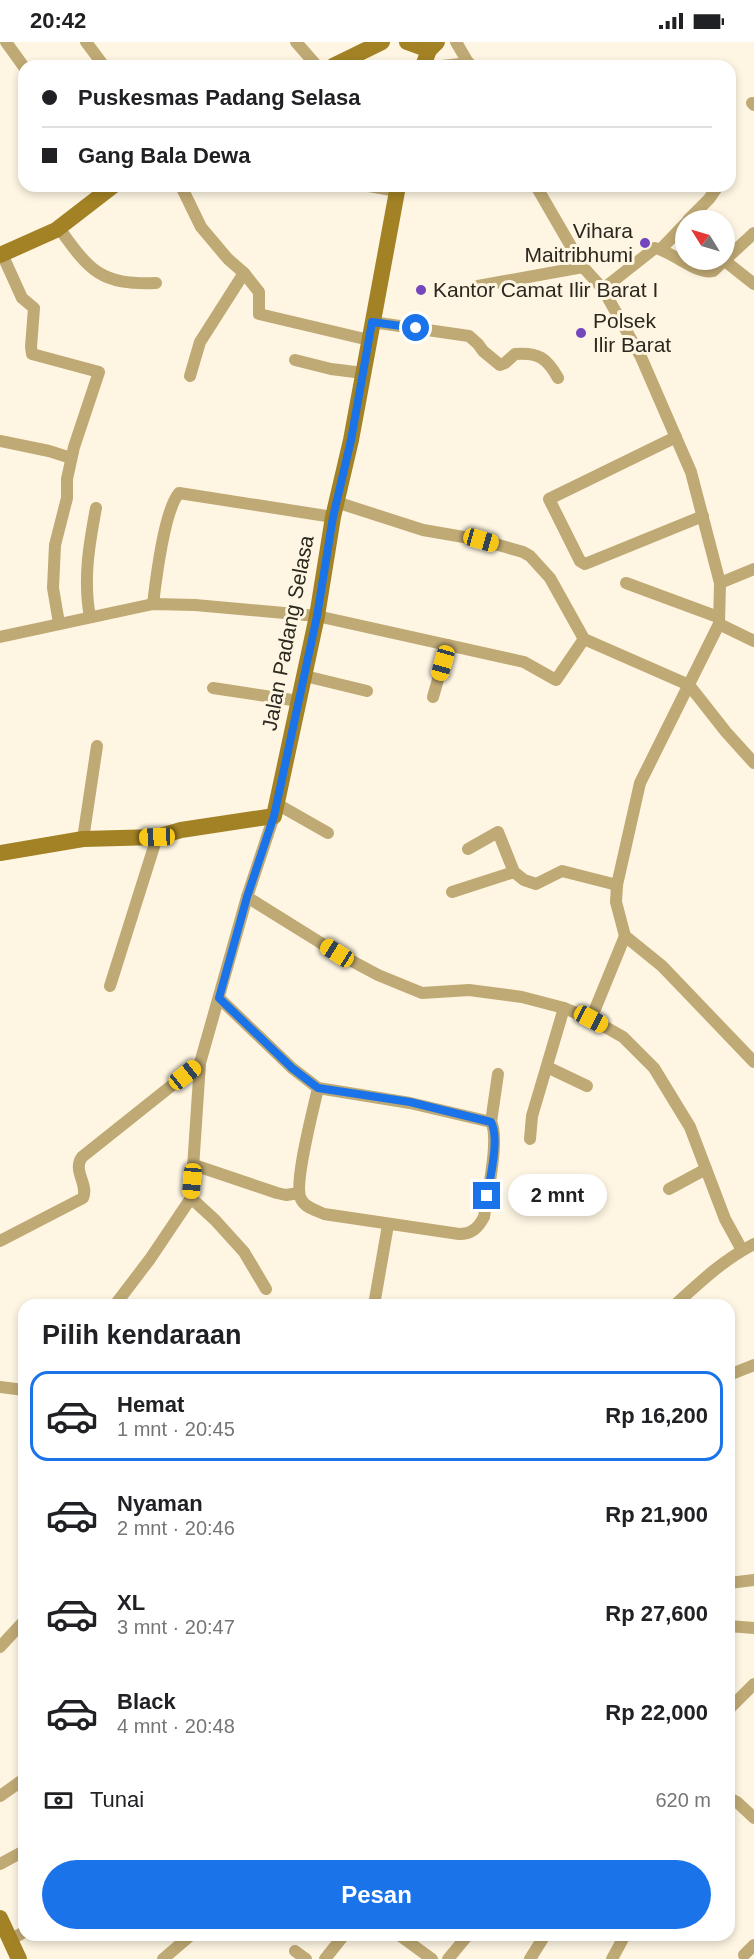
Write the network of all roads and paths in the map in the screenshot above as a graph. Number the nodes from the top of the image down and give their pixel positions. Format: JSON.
{"nodes":[{"id":1,"x":6,"y":42,"type":"edge"},
{"id":2,"x":86,"y":42,"type":"edge"},
{"id":3,"x":296,"y":42,"type":"edge"},
{"id":4,"x":383,"y":42,"type":"edge"},
{"id":5,"x":407,"y":42,"type":"edge"},
{"id":6,"x":456,"y":42,"type":"edge"},
{"id":7,"x":433,"y":46,"type":"edge"},
{"id":8,"x":19,"y":60,"type":"edge"},
{"id":9,"x":100,"y":60,"type":"edge"},
{"id":10,"x":312,"y":60,"type":"edge"},
{"id":11,"x":346,"y":60,"type":"edge"},
{"id":12,"x":426,"y":60,"type":"edge"},
{"id":13,"x":467,"y":60,"type":"edge"},
{"id":14,"x":104,"y":192,"type":"edge"},
{"id":15,"x":184,"y":192,"type":"edge"},
{"id":16,"x":397,"y":192,"type":"edge"},
{"id":17,"x":539,"y":192,"type":"edge"},
{"id":18,"x":714,"y":192,"type":"edge"},
{"id":19,"x":698,"y":210,"type":"edge"},
{"id":20,"x":58,"y":228,"type":"junction"},
{"id":21,"x":754,"y":233,"type":"edge"},
{"id":22,"x":675,"y":234,"type":"edge"},
{"id":23,"x":661,"y":249,"type":"junction"},
{"id":24,"x":735,"y":251,"type":"edge"},
{"id":25,"x":1,"y":254,"type":"edge"},
{"id":26,"x":675,"y":257,"type":"edge"},
{"id":27,"x":583,"y":267,"type":"junction"},
{"id":28,"x":735,"y":269,"type":"edge"},
{"id":29,"x":244,"y":273,"type":"junction"},
{"id":30,"x":156,"y":283,"type":"dead end"},
{"id":31,"x":754,"y":284,"type":"edge"},
{"id":32,"x":603,"y":289,"type":"junction"},
{"id":33,"x":471,"y":291,"type":"dead end"},
{"id":34,"x":372,"y":322,"type":"junction"},
{"id":35,"x":369,"y":340,"type":"junction"},
{"id":36,"x":295,"y":360,"type":"dead end"},
{"id":37,"x":363,"y":373,"type":"junction"},
{"id":38,"x":190,"y":376,"type":"dead end"},
{"id":39,"x":558,"y":378,"type":"dead end"},
{"id":40,"x":676,"y":437,"type":"junction"},
{"id":41,"x":0,"y":441,"type":"edge"},
{"id":42,"x":71,"y":458,"type":"junction"},
{"id":43,"x":96,"y":508,"type":"dead end"},
{"id":44,"x":335,"y":510,"type":"junction"},
{"id":45,"x":703,"y":516,"type":"junction"},
{"id":46,"x":754,"y":569,"type":"edge"},
{"id":47,"x":720,"y":583,"type":"junction"},
{"id":48,"x":626,"y":584,"type":"dead end"},
{"id":49,"x":153,"y":604,"type":"junction"},
{"id":50,"x":317,"y":616,"type":"junction"},
{"id":51,"x":90,"y":617,"type":"junction"},
{"id":52,"x":719,"y":621,"type":"junction"},
{"id":53,"x":59,"y":623,"type":"junction"},
{"id":54,"x":0,"y":637,"type":"edge"},
{"id":55,"x":584,"y":639,"type":"junction"},
{"id":56,"x":754,"y":641,"type":"edge"},
{"id":57,"x":448,"y":645,"type":"junction"},
{"id":58,"x":305,"y":676,"type":"junction"},
{"id":59,"x":689,"y":685,"type":"junction"},
{"id":60,"x":213,"y":688,"type":"dead end"},
{"id":61,"x":367,"y":691,"type":"dead end"},
{"id":62,"x":433,"y":697,"type":"dead end"},
{"id":63,"x":299,"y":701,"type":"junction"},
{"id":64,"x":97,"y":746,"type":"dead end"},
{"id":65,"x":754,"y":764,"type":"edge"},
{"id":66,"x":275,"y":810,"type":"junction"},
{"id":67,"x":328,"y":833,"type":"dead end"},
{"id":68,"x":157,"y":837,"type":"junction"},
{"id":69,"x":83,"y":839,"type":"junction"},
{"id":70,"x":468,"y":849,"type":"dead end"},
{"id":71,"x":0,"y":853,"type":"edge"},
{"id":72,"x":514,"y":872,"type":"junction"},
{"id":73,"x":617,"y":885,"type":"junction"},
{"id":74,"x":452,"y":892,"type":"dead end"},
{"id":75,"x":247,"y":897,"type":"junction"},
{"id":76,"x":625,"y":936,"type":"junction"},
{"id":77,"x":110,"y":986,"type":"dead end"},
{"id":78,"x":219,"y":998,"type":"junction"},
{"id":79,"x":564,"y":1008,"type":"junction"},
{"id":80,"x":591,"y":1019,"type":"junction"},
{"id":81,"x":754,"y":1062,"type":"edge"},
{"id":82,"x":200,"y":1063,"type":"junction"},
{"id":83,"x":547,"y":1067,"type":"junction"},
{"id":84,"x":498,"y":1074,"type":"dead end"},
{"id":85,"x":587,"y":1086,"type":"dead end"},
{"id":86,"x":318,"y":1088,"type":"junction"},
{"id":87,"x":491,"y":1122,"type":"junction"},
{"id":88,"x":530,"y":1139,"type":"dead end"},
{"id":89,"x":194,"y":1165,"type":"junction"},
{"id":90,"x":706,"y":1169,"type":"junction"},
{"id":91,"x":669,"y":1189,"type":"dead end"},
{"id":92,"x":299,"y":1193,"type":"junction"},
{"id":93,"x":191,"y":1198,"type":"junction"},
{"id":94,"x":388,"y":1225,"type":"junction"},
{"id":95,"x":0,"y":1241,"type":"edge"},
{"id":96,"x":754,"y":1244,"type":"edge"},
{"id":97,"x":742,"y":1250,"type":"junction"},
{"id":98,"x":266,"y":1289,"type":"dead end"},
{"id":99,"x":689,"y":1292,"type":"junction"},
{"id":100,"x":120,"y":1299,"type":"edge"},
{"id":101,"x":375,"y":1299,"type":"edge"},
{"id":102,"x":681,"y":1299,"type":"edge"},
{"id":103,"x":691,"y":1299,"type":"edge"},
{"id":104,"x":754,"y":1365,"type":"edge"},
{"id":105,"x":735,"y":1373,"type":"edge"},
{"id":106,"x":0,"y":1387,"type":"edge"},
{"id":107,"x":18,"y":1389,"type":"edge"},
{"id":108,"x":754,"y":1580,"type":"edge"},
{"id":109,"x":735,"y":1582,"type":"edge"},
{"id":110,"x":735,"y":1626,"type":"edge"},
{"id":111,"x":18,"y":1628,"type":"edge"},
{"id":112,"x":754,"y":1628,"type":"edge"},
{"id":113,"x":0,"y":1647,"type":"edge"},
{"id":114,"x":754,"y":1684,"type":"edge"},
{"id":115,"x":735,"y":1703,"type":"edge"},
{"id":116,"x":18,"y":1783,"type":"edge"},
{"id":117,"x":0,"y":1796,"type":"edge"},
{"id":118,"x":735,"y":1801,"type":"edge"},
{"id":119,"x":754,"y":1818,"type":"edge"},
{"id":120,"x":18,"y":1854,"type":"edge"},
{"id":121,"x":0,"y":1864,"type":"edge"},
{"id":122,"x":0,"y":1918,"type":"edge"},
{"id":123,"x":17,"y":1936,"type":"edge"},
{"id":124,"x":184,"y":1941,"type":"edge"},
{"id":125,"x":339,"y":1941,"type":"edge"},
{"id":126,"x":407,"y":1941,"type":"edge"},
{"id":127,"x":463,"y":1941,"type":"edge"},
{"id":128,"x":541,"y":1941,"type":"edge"},
{"id":129,"x":622,"y":1941,"type":"edge"},
{"id":130,"x":754,"y":1945,"type":"edge"},
{"id":131,"x":744,"y":1956,"type":"dead end"},
{"id":132,"x":19,"y":1959,"type":"edge"},
{"id":133,"x":164,"y":1959,"type":"edge"},
{"id":134,"x":325,"y":1959,"type":"edge"},
{"id":135,"x":432,"y":1959,"type":"edge"},
{"id":136,"x":448,"y":1959,"type":"edge"},
{"id":137,"x":530,"y":1959,"type":"edge"},
{"id":138,"x":612,"y":1959,"type":"edge"}],
"edges":[{"from":1,"to":8,"type":"street"},
{"from":2,"to":9,"type":"street"},
{"from":3,"to":10,"type":"street"},
{"from":4,"to":11,"type":"street"},
{"from":5,"to":7,"type":"street"},
{"from":6,"to":13,"type":"street"},
{"from":7,"to":12,"type":"street"},
{"from":14,"to":20,"type":"street"},
{"from":15,"to":29,"type":"street"},
{"from":16,"to":34,"type":"street","name":"Jalan Padang Selasa"},
{"from":17,"to":27,"type":"street"},
{"from":18,"to":19,"type":"street"},
{"from":20,"to":25,"type":"street"},
{"from":20,"to":30,"type":"street"},
{"from":21,"to":24,"type":"street"},
{"from":22,"to":23,"type":"street"},
{"from":23,"to":26,"type":"street"},
{"from":23,"to":32,"type":"street"},
{"from":25,"to":42,"type":"street"},
{"from":27,"to":32,"type":"street"},
{"from":27,"to":33,"type":"street"},
{"from":28,"to":31,"type":"street"},
{"from":29,"to":35,"type":"street"},
{"from":29,"to":38,"type":"street"},
{"from":32,"to":40,"type":"street"},
{"from":34,"to":35,"type":"street","name":"Jalan Padang Selasa"},
{"from":34,"to":39,"type":"street"},
{"from":35,"to":37,"type":"street","name":"Jalan Padang Selasa"},
{"from":36,"to":37,"type":"street"},
{"from":37,"to":44,"type":"street","name":"Jalan Padang Selasa"},
{"from":40,"to":45,"type":"street"},
{"from":40,"to":45,"type":"street"},
{"from":41,"to":42,"type":"street"},
{"from":42,"to":53,"type":"street"},
{"from":43,"to":51,"type":"street"},
{"from":44,"to":49,"type":"street"},
{"from":44,"to":50,"type":"street","name":"Jalan Padang Selasa"},
{"from":44,"to":55,"type":"street"},
{"from":45,"to":47,"type":"street"},
{"from":46,"to":47,"type":"street"},
{"from":47,"to":52,"type":"street"},
{"from":48,"to":52,"type":"street"},
{"from":49,"to":50,"type":"street"},
{"from":49,"to":51,"type":"street"},
{"from":50,"to":57,"type":"street"},
{"from":50,"to":58,"type":"street","name":"Jalan Padang Selasa"},
{"from":51,"to":53,"type":"street"},
{"from":52,"to":56,"type":"street"},
{"from":52,"to":59,"type":"street"},
{"from":53,"to":54,"type":"street"},
{"from":55,"to":57,"type":"street"},
{"from":55,"to":59,"type":"street"},
{"from":57,"to":62,"type":"street"},
{"from":58,"to":61,"type":"street"},
{"from":58,"to":63,"type":"street","name":"Jalan Padang Selasa"},
{"from":59,"to":65,"type":"street"},
{"from":59,"to":73,"type":"street"},
{"from":60,"to":63,"type":"street"},
{"from":63,"to":66,"type":"street","name":"Jalan Padang Selasa"},
{"from":64,"to":69,"type":"street"},
{"from":66,"to":67,"type":"street"},
{"from":66,"to":68,"type":"street"},
{"from":66,"to":75,"type":"street"},
{"from":68,"to":69,"type":"street"},
{"from":68,"to":77,"type":"street"},
{"from":69,"to":71,"type":"street"},
{"from":70,"to":72,"type":"street"},
{"from":72,"to":73,"type":"street"},
{"from":72,"to":74,"type":"street"},
{"from":73,"to":76,"type":"street"},
{"from":75,"to":78,"type":"street"},
{"from":75,"to":79,"type":"street"},
{"from":76,"to":80,"type":"street"},
{"from":76,"to":81,"type":"street"},
{"from":78,"to":82,"type":"street"},
{"from":78,"to":86,"type":"street"},
{"from":79,"to":80,"type":"street"},
{"from":79,"to":83,"type":"street"},
{"from":80,"to":90,"type":"street"},
{"from":82,"to":89,"type":"street"},
{"from":82,"to":95,"type":"street"},
{"from":83,"to":85,"type":"street"},
{"from":83,"to":88,"type":"street"},
{"from":84,"to":87,"type":"street"},
{"from":86,"to":87,"type":"street"},
{"from":86,"to":92,"type":"street"},
{"from":87,"to":94,"type":"street"},
{"from":89,"to":92,"type":"street"},
{"from":89,"to":93,"type":"street"},
{"from":90,"to":91,"type":"street"},
{"from":90,"to":97,"type":"street"},
{"from":92,"to":94,"type":"street"},
{"from":93,"to":98,"type":"street"},
{"from":93,"to":100,"type":"street"},
{"from":94,"to":101,"type":"street"},
{"from":96,"to":97,"type":"street"},
{"from":97,"to":99,"type":"street"},
{"from":99,"to":102,"type":"street"},
{"from":99,"to":103,"type":"street"},
{"from":104,"to":105,"type":"street"},
{"from":106,"to":107,"type":"street"},
{"from":108,"to":109,"type":"street"},
{"from":110,"to":112,"type":"street"},
{"from":111,"to":113,"type":"street"},
{"from":114,"to":115,"type":"street"},
{"from":116,"to":117,"type":"street"},
{"from":118,"to":119,"type":"street"},
{"from":120,"to":121,"type":"street"},
{"from":122,"to":123,"type":"street"},
{"from":123,"to":132,"type":"street"},
{"from":124,"to":133,"type":"street"},
{"from":125,"to":134,"type":"street"},
{"from":126,"to":135,"type":"street"},
{"from":127,"to":136,"type":"street"},
{"from":128,"to":137,"type":"street"},
{"from":129,"to":138,"type":"street"},
{"from":130,"to":131,"type":"street"}]}
